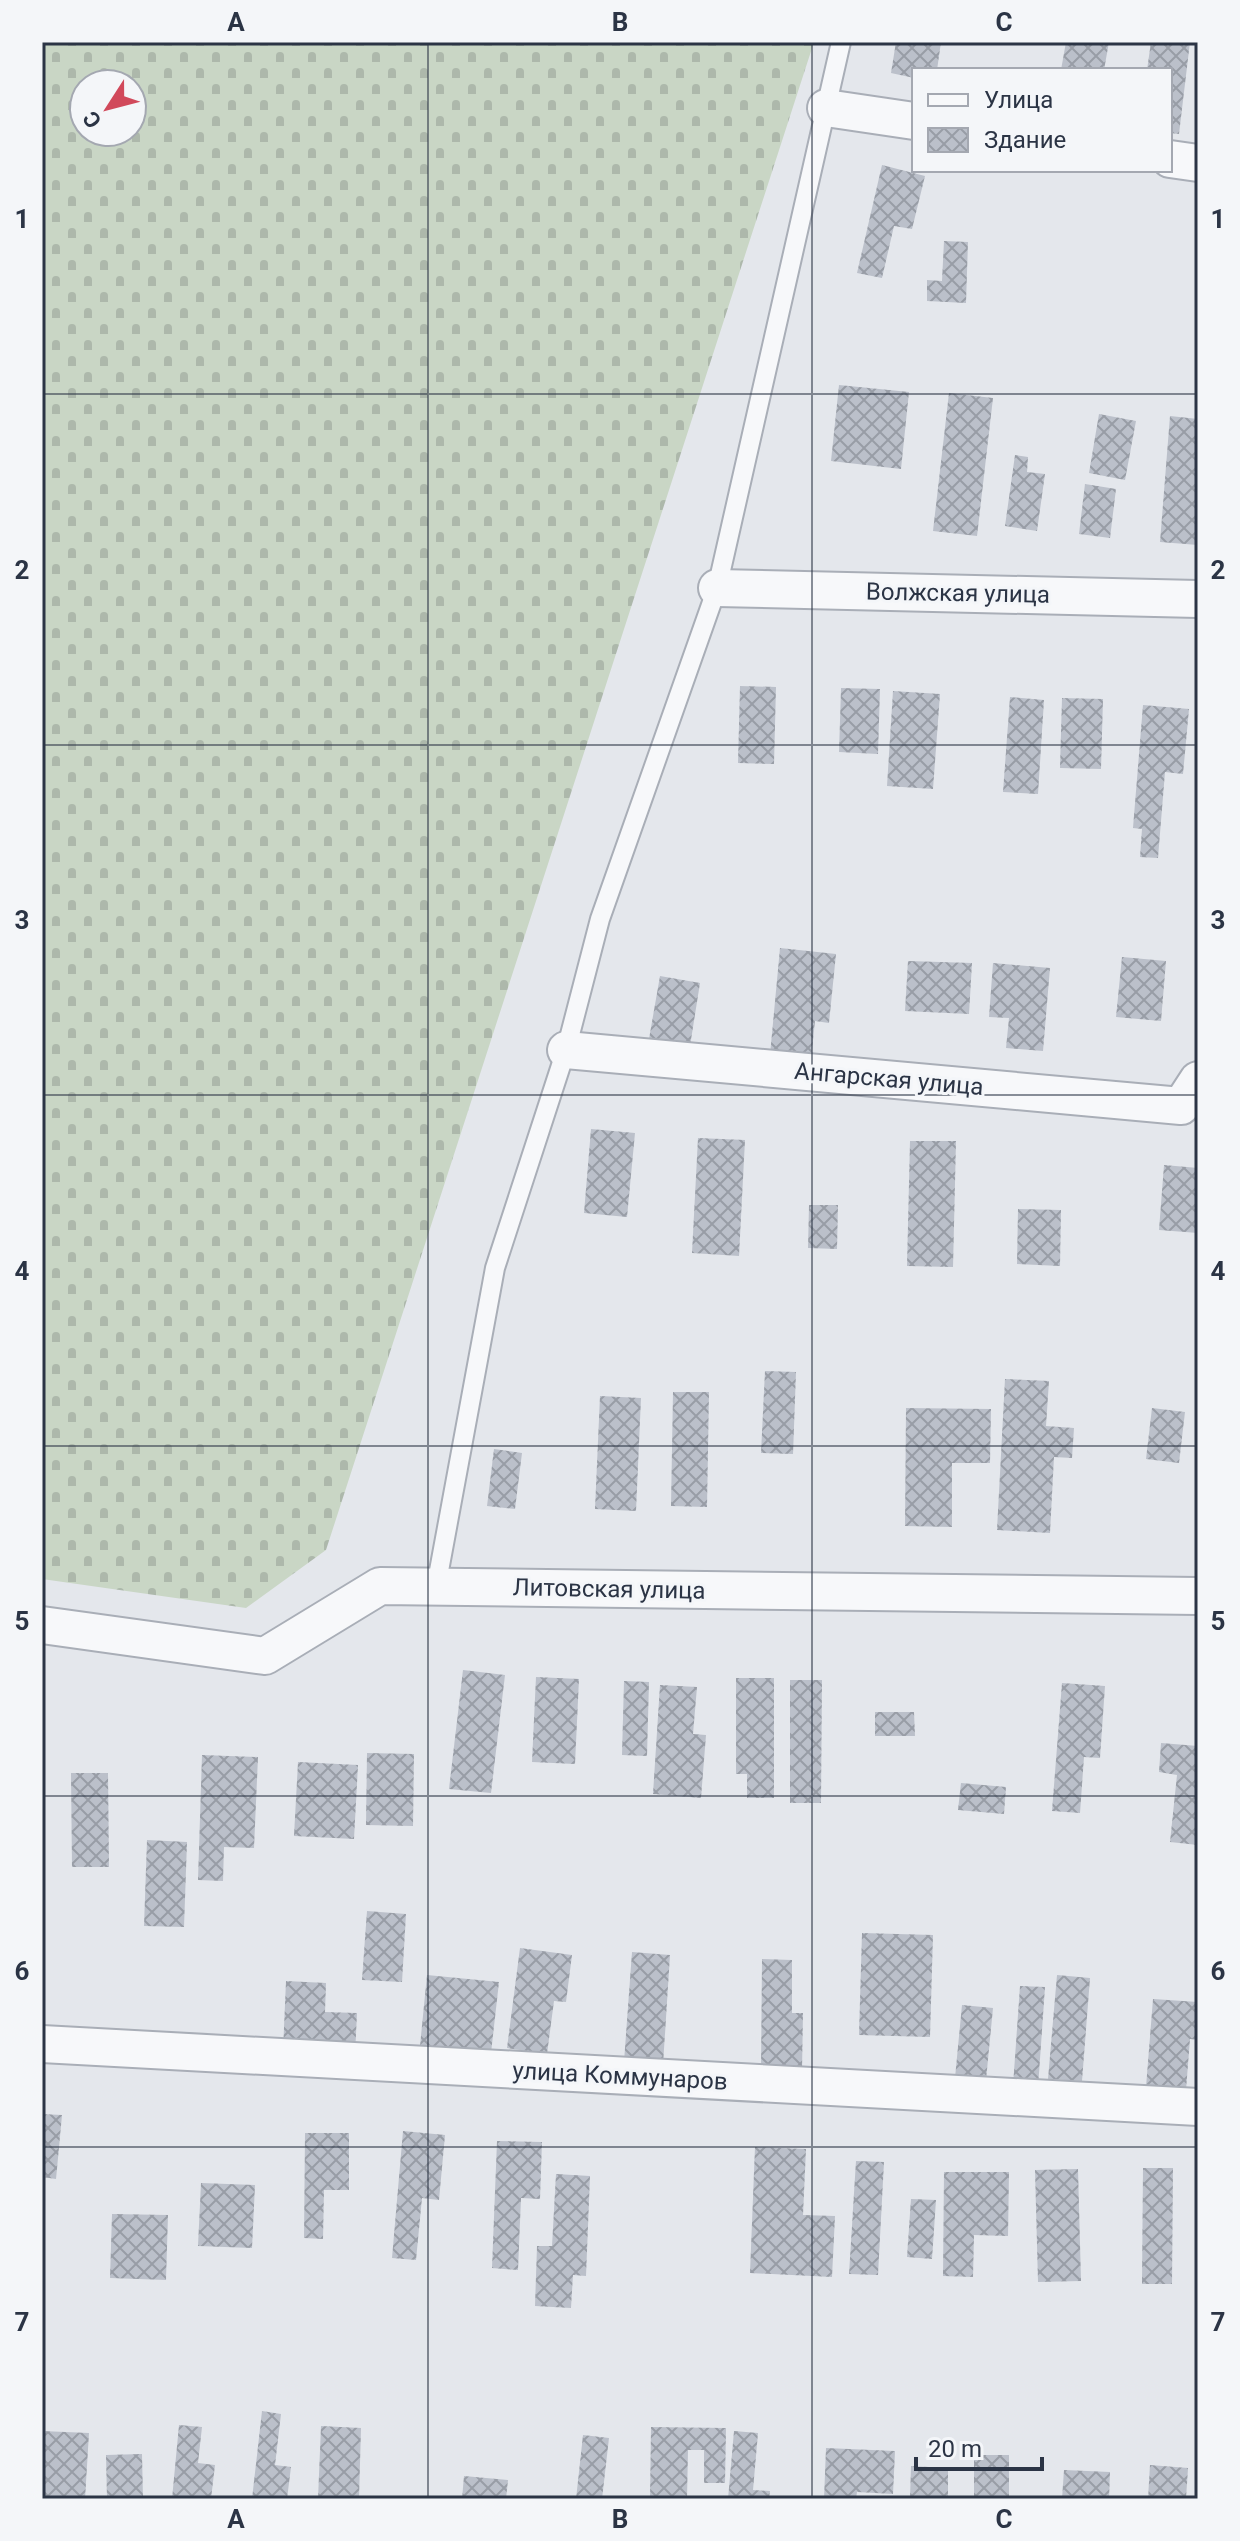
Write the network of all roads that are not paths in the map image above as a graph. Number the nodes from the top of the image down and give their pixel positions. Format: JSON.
{"nodes":[{"id":1,"x":841,"y":42,"type":"edge"},
{"id":2,"x":826,"y":108,"type":"junction"},
{"id":3,"x":912,"y":121,"type":"edge"},
{"id":4,"x":1172,"y":159,"type":"edge"},
{"id":5,"x":1198,"y":163,"type":"edge"},
{"id":6,"x":717,"y":588,"type":"junction"},
{"id":7,"x":1198,"y":599,"type":"edge"},
{"id":8,"x":566,"y":1050,"type":"junction"},
{"id":9,"x":1198,"y":1080,"type":"edge"},
{"id":10,"x":436,"y":1587,"type":"junction"},
{"id":11,"x":1198,"y":1596,"type":"edge"},
{"id":12,"x":42,"y":1625,"type":"edge"},
{"id":13,"x":42,"y":2044,"type":"edge"},
{"id":14,"x":1198,"y":2107,"type":"edge"}],
"edges":[{"from":1,"to":2,"type":"lane"},
{"from":2,"to":3,"type":"street"},
{"from":2,"to":6,"type":"lane"},
{"from":4,"to":5,"type":"street"},
{"from":6,"to":7,"type":"street","name":"Волжская улица"},
{"from":6,"to":8,"type":"lane"},
{"from":8,"to":9,"type":"street","name":"Ангарская улица"},
{"from":8,"to":10,"type":"lane"},
{"from":10,"to":11,"type":"street","name":"Литовская улица"},
{"from":10,"to":12,"type":"street","name":"Литовская улица"},
{"from":13,"to":14,"type":"street","name":"улица Коммунаров"}]}
